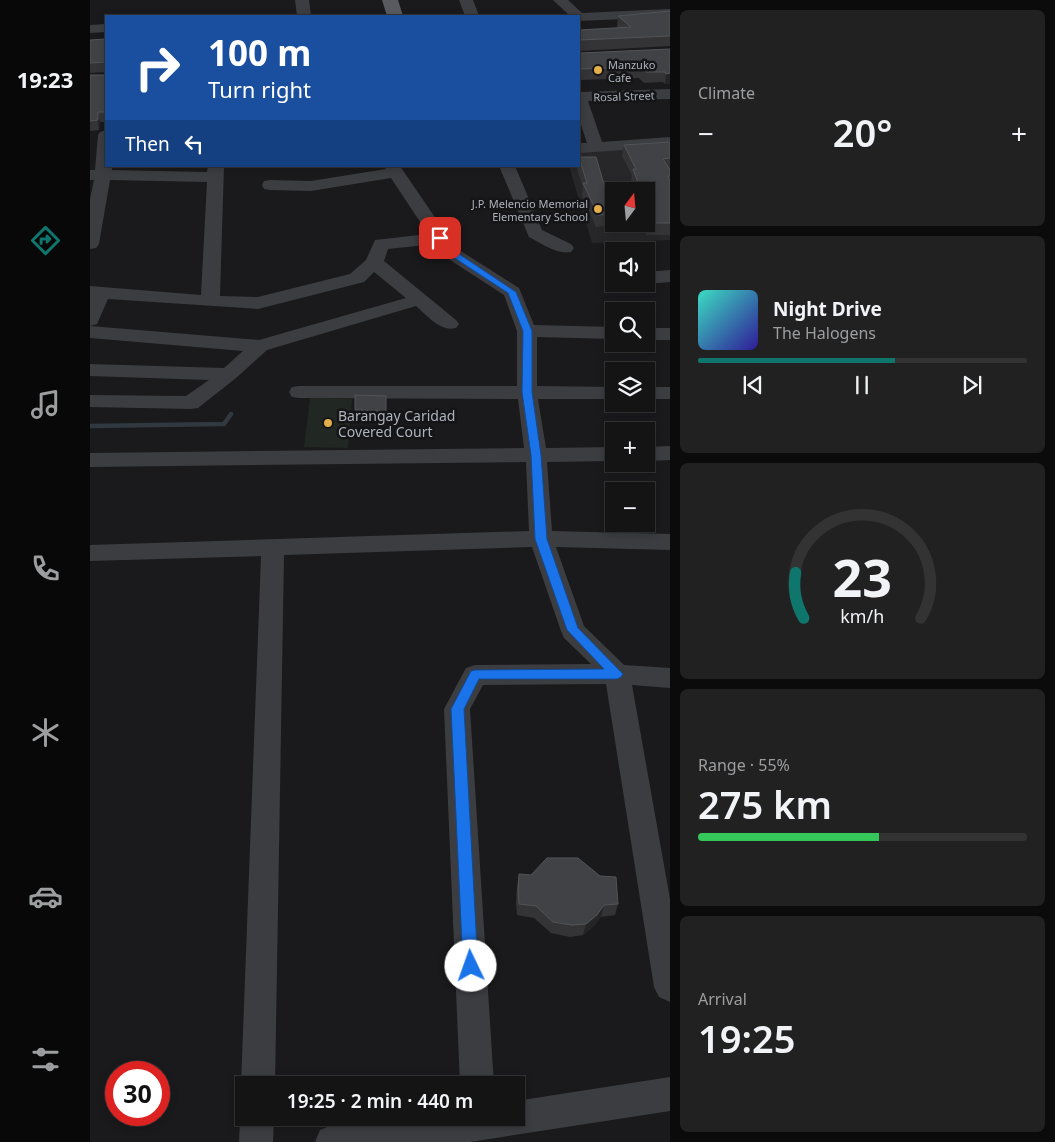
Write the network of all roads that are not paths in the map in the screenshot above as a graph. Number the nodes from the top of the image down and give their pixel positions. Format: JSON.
{"nodes":[{"id":1,"x":302,"y":0,"type":"edge"},
{"id":2,"x":390,"y":0,"type":"edge"},
{"id":3,"x":466,"y":0,"type":"edge"},
{"id":4,"x":560,"y":0,"type":"edge"},
{"id":5,"x":670,"y":13,"type":"edge"},
{"id":6,"x":304,"y":15,"type":"edge"},
{"id":7,"x":395,"y":15,"type":"edge"},
{"id":8,"x":472,"y":15,"type":"edge"},
{"id":9,"x":577,"y":15,"type":"edge"},
{"id":10,"x":580,"y":16,"type":"edge"},
{"id":11,"x":105,"y":28,"type":"edge"},
{"id":12,"x":90,"y":29,"type":"edge"},
{"id":13,"x":670,"y":94,"type":"edge"},
{"id":14,"x":580,"y":97,"type":"edge"},
{"id":15,"x":580,"y":100,"type":"edge"},
{"id":16,"x":105,"y":139,"type":"edge"},
{"id":17,"x":670,"y":142,"type":"edge"},
{"id":18,"x":596,"y":147,"type":"junction"},
{"id":19,"x":580,"y":148,"type":"edge"},
{"id":20,"x":507,"y":167,"type":"edge"},
{"id":21,"x":394,"y":169,"type":"edge"},
{"id":22,"x":216,"y":171,"type":"edge"},
{"id":23,"x":97,"y":175,"type":"edge"},
{"id":24,"x":270,"y":185,"type":"dead end"},
{"id":25,"x":440,"y":238,"type":"junction"},
{"id":26,"x":90,"y":244,"type":"edge"},
{"id":27,"x":565,"y":248,"type":"dead end"},
{"id":28,"x":374,"y":262,"type":"junction"},
{"id":29,"x":670,"y":276,"type":"edge"},
{"id":30,"x":655,"y":277,"type":"edge"},
{"id":31,"x":96,"y":292,"type":"edge"},
{"id":32,"x":418,"y":300,"type":"junction"},
{"id":33,"x":210,"y":301,"type":"junction"},
{"id":34,"x":90,"y":320,"type":"edge"},
{"id":35,"x":449,"y":324,"type":"dead end"},
{"id":36,"x":528,"y":331,"type":"junction"},
{"id":37,"x":90,"y":332,"type":"edge"},
{"id":38,"x":605,"y":333,"type":"edge"},
{"id":39,"x":655,"y":334,"type":"edge"},
{"id":40,"x":670,"y":334,"type":"edge"},
{"id":41,"x":260,"y":346,"type":"junction"},
{"id":42,"x":90,"y":370,"type":"edge"},
{"id":43,"x":229,"y":374,"type":"junction"},
{"id":44,"x":299,"y":392,"type":"dead end"},
{"id":45,"x":527,"y":392,"type":"junction"},
{"id":46,"x":605,"y":393,"type":"edge"},
{"id":47,"x":655,"y":393,"type":"edge"},
{"id":48,"x":670,"y":393,"type":"edge"},
{"id":49,"x":90,"y":401,"type":"edge"},
{"id":50,"x":605,"y":454,"type":"edge"},
{"id":51,"x":655,"y":454,"type":"edge"},
{"id":52,"x":670,"y":454,"type":"edge"},
{"id":53,"x":536,"y":455,"type":"junction"},
{"id":54,"x":90,"y":460,"type":"edge"},
{"id":55,"x":541,"y":539,"type":"junction"},
{"id":56,"x":670,"y":542,"type":"edge"},
{"id":57,"x":273,"y":546,"type":"junction"},
{"id":58,"x":90,"y":553,"type":"edge"},
{"id":59,"x":617,"y":674,"type":"junction"},
{"id":60,"x":670,"y":678,"type":"edge"},
{"id":61,"x":670,"y":987,"type":"edge"},
{"id":62,"x":258,"y":1076,"type":"edge"},
{"id":63,"x":477,"y":1076,"type":"edge"},
{"id":64,"x":670,"y":1094,"type":"edge"},
{"id":65,"x":257,"y":1126,"type":"edge"},
{"id":66,"x":479,"y":1128,"type":"edge"},
{"id":67,"x":256,"y":1142,"type":"edge"},
{"id":68,"x":332,"y":1142,"type":"edge"}],
"edges":[{"from":1,"to":6,"type":"street"},
{"from":2,"to":7,"type":"main road"},
{"from":3,"to":8,"type":"street"},
{"from":4,"to":9,"type":"street"},
{"from":5,"to":10,"type":"street"},
{"from":11,"to":12,"type":"street"},
{"from":13,"to":14,"type":"street","name":"Rosal Street"},
{"from":15,"to":18,"type":"street"},
{"from":16,"to":23,"type":"street"},
{"from":17,"to":18,"type":"street"},
{"from":18,"to":19,"type":"street"},
{"from":20,"to":27,"type":"street"},
{"from":21,"to":24,"type":"street"},
{"from":21,"to":25,"type":"street"},
{"from":22,"to":23,"type":"street"},
{"from":22,"to":33,"type":"street"},
{"from":23,"to":26,"type":"street"},
{"from":25,"to":28,"type":"street"},
{"from":25,"to":36,"type":"street"},
{"from":28,"to":32,"type":"street"},
{"from":28,"to":33,"type":"street"},
{"from":29,"to":30,"type":"street"},
{"from":31,"to":33,"type":"street"},
{"from":31,"to":34,"type":"street"},
{"from":32,"to":35,"type":"street"},
{"from":32,"to":41,"type":"street"},
{"from":36,"to":38,"type":"street"},
{"from":36,"to":45,"type":"street"},
{"from":37,"to":41,"type":"street"},
{"from":39,"to":40,"type":"street"},
{"from":41,"to":43,"type":"street"},
{"from":42,"to":43,"type":"street"},
{"from":43,"to":49,"type":"street"},
{"from":44,"to":45,"type":"street"},
{"from":45,"to":46,"type":"street"},
{"from":45,"to":53,"type":"street"},
{"from":47,"to":48,"type":"street"},
{"from":50,"to":53,"type":"street"},
{"from":51,"to":52,"type":"street"},
{"from":53,"to":54,"type":"street"},
{"from":53,"to":55,"type":"street"},
{"from":55,"to":56,"type":"street"},
{"from":55,"to":57,"type":"street"},
{"from":55,"to":59,"type":"street"},
{"from":57,"to":58,"type":"street"},
{"from":57,"to":62,"type":"street"},
{"from":59,"to":60,"type":"street"},
{"from":59,"to":61,"type":"street"},
{"from":59,"to":63,"type":"street"},
{"from":64,"to":66,"type":"street"},
{"from":65,"to":67,"type":"street"},
{"from":66,"to":68,"type":"street"}]}
